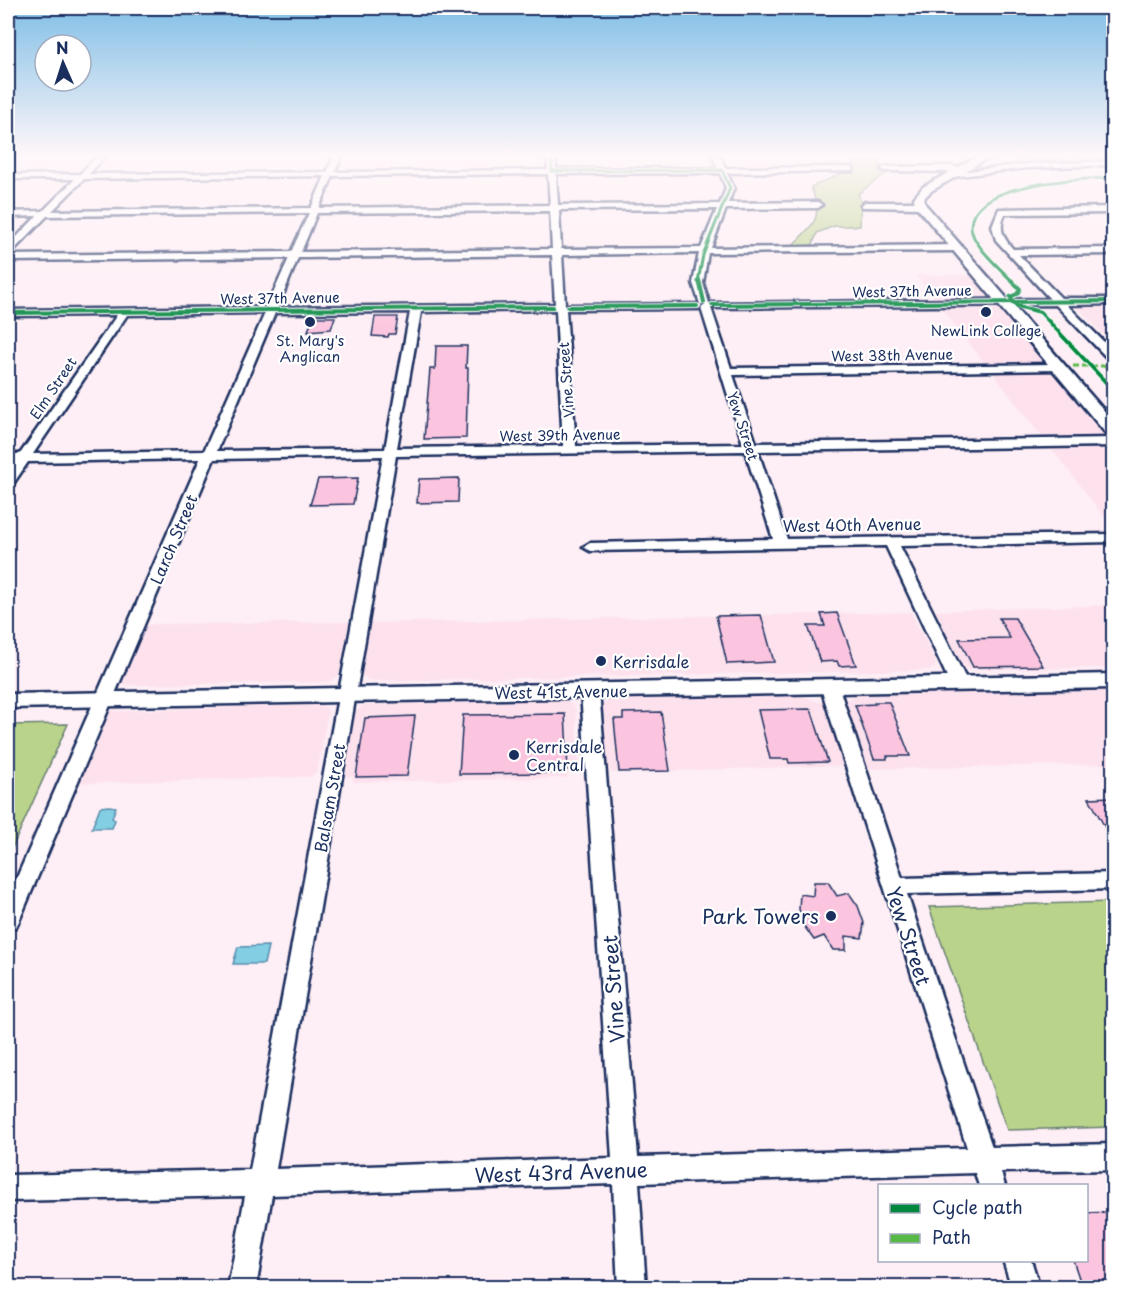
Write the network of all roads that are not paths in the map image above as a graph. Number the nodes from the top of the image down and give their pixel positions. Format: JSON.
{"nodes":[{"id":1,"x":44,"y":215,"type":"edge"},
{"id":2,"x":312,"y":215,"type":"edge"},
{"id":3,"x":555,"y":215,"type":"edge"},
{"id":4,"x":718,"y":215,"type":"edge"},
{"id":5,"x":929,"y":215,"type":"edge"},
{"id":6,"x":999,"y":215,"type":"edge"},
{"id":7,"x":956,"y":248,"type":"junction"},
{"id":8,"x":8,"y":251,"type":"edge"},
{"id":9,"x":704,"y":251,"type":"junction"},
{"id":10,"x":1113,"y":251,"type":"edge"},
{"id":11,"x":557,"y":252,"type":"junction"},
{"id":12,"x":1012,"y":252,"type":"junction"},
{"id":13,"x":295,"y":255,"type":"junction"},
{"id":14,"x":8,"y":258,"type":"edge"},
{"id":15,"x":1059,"y":301,"type":"junction"},
{"id":16,"x":1113,"y":301,"type":"edge"},
{"id":17,"x":1001,"y":302,"type":"junction"},
{"id":18,"x":705,"y":305,"type":"junction"},
{"id":19,"x":560,"y":307,"type":"junction"},
{"id":20,"x":416,"y":308,"type":"junction"},
{"id":21,"x":271,"y":310,"type":"junction"},
{"id":22,"x":124,"y":312,"type":"junction"},
{"id":23,"x":8,"y":313,"type":"edge"},
{"id":24,"x":1113,"y":359,"type":"edge"},
{"id":25,"x":1058,"y":367,"type":"junction"},
{"id":26,"x":726,"y":372,"type":"junction"},
{"id":27,"x":1113,"y":433,"type":"edge"},
{"id":28,"x":1113,"y":442,"type":"edge"},
{"id":29,"x":750,"y":447,"type":"junction"},
{"id":30,"x":570,"y":450,"type":"junction"},
{"id":31,"x":392,"y":452,"type":"junction"},
{"id":32,"x":209,"y":455,"type":"junction"},
{"id":33,"x":8,"y":458,"type":"edge"},
{"id":34,"x":24,"y":458,"type":"junction"},
{"id":35,"x":8,"y":482,"type":"edge"},
{"id":36,"x":1113,"y":538,"type":"edge"},
{"id":37,"x":891,"y":542,"type":"junction"},
{"id":38,"x":781,"y":543,"type":"junction"},
{"id":39,"x":590,"y":547,"type":"dead end"},
{"id":40,"x":1113,"y":681,"type":"edge"},
{"id":41,"x":959,"y":683,"type":"junction"},
{"id":42,"x":829,"y":686,"type":"junction"},
{"id":43,"x":590,"y":691,"type":"junction"},
{"id":44,"x":347,"y":695,"type":"junction"},
{"id":45,"x":104,"y":700,"type":"junction"},
{"id":46,"x":8,"y":701,"type":"edge"},
{"id":47,"x":1113,"y":881,"type":"edge"},
{"id":48,"x":893,"y":886,"type":"junction"},
{"id":49,"x":8,"y":921,"type":"edge"},
{"id":50,"x":1113,"y":1157,"type":"edge"},
{"id":51,"x":983,"y":1160,"type":"junction"},
{"id":52,"x":625,"y":1170,"type":"junction"},
{"id":53,"x":260,"y":1182,"type":"junction"},
{"id":54,"x":992,"y":1184,"type":"edge"},
{"id":55,"x":8,"y":1188,"type":"edge"},
{"id":56,"x":1018,"y":1262,"type":"edge"},
{"id":57,"x":242,"y":1287,"type":"edge"},
{"id":58,"x":632,"y":1287,"type":"edge"},
{"id":59,"x":1026,"y":1287,"type":"edge"}],
"edges":[{"from":1,"to":8,"type":"street"},
{"from":2,"to":13,"type":"street","name":"Larch Street"},
{"from":3,"to":11,"type":"street","name":"Vine Street"},
{"from":4,"to":9,"type":"street","name":"Yew Street"},
{"from":5,"to":7,"type":"main road"},
{"from":6,"to":12,"type":"street"},
{"from":7,"to":9,"type":"street"},
{"from":7,"to":17,"type":"main road"},
{"from":9,"to":11,"type":"street"},
{"from":9,"to":18,"type":"street","name":"Yew Street"},
{"from":10,"to":12,"type":"street"},
{"from":11,"to":13,"type":"street"},
{"from":11,"to":19,"type":"street","name":"Vine Street"},
{"from":12,"to":15,"type":"street"},
{"from":13,"to":14,"type":"street"},
{"from":13,"to":21,"type":"street","name":"Larch Street"},
{"from":15,"to":16,"type":"street","name":"West 37th Avenue"},
{"from":15,"to":17,"type":"street","name":"West 37th Avenue"},
{"from":15,"to":24,"type":"street"},
{"from":17,"to":18,"type":"street","name":"West 37th Avenue"},
{"from":17,"to":25,"type":"main road"},
{"from":18,"to":19,"type":"street","name":"West 37th Avenue"},
{"from":18,"to":26,"type":"street","name":"Yew Street"},
{"from":19,"to":20,"type":"street","name":"West 37th Avenue"},
{"from":19,"to":30,"type":"street","name":"Vine Street"},
{"from":20,"to":21,"type":"street","name":"West 37th Avenue"},
{"from":20,"to":31,"type":"street","name":"Balsam Street"},
{"from":21,"to":22,"type":"street","name":"West 37th Avenue"},
{"from":21,"to":32,"type":"street","name":"Larch Street"},
{"from":22,"to":23,"type":"street","name":"West 37th Avenue"},
{"from":22,"to":34,"type":"street","name":"Elm Street"},
{"from":25,"to":26,"type":"street","name":"West 38th Avenue"},
{"from":25,"to":27,"type":"main road"},
{"from":26,"to":29,"type":"street","name":"Yew Street"},
{"from":28,"to":29,"type":"street","name":"West 39th Avenue"},
{"from":29,"to":30,"type":"street","name":"West 39th Avenue"},
{"from":29,"to":38,"type":"street","name":"Yew Street"},
{"from":30,"to":31,"type":"street","name":"West 39th Avenue"},
{"from":31,"to":32,"type":"street","name":"West 39th Avenue"},
{"from":31,"to":44,"type":"street","name":"Balsam Street"},
{"from":32,"to":34,"type":"street","name":"West 39th Avenue"},
{"from":32,"to":45,"type":"street","name":"Larch Street"},
{"from":33,"to":34,"type":"street","name":"West 39th Avenue"},
{"from":34,"to":35,"type":"street","name":"Elm Street"},
{"from":36,"to":37,"type":"street","name":"West 40th Avenue"},
{"from":37,"to":38,"type":"street","name":"West 40th Avenue"},
{"from":37,"to":41,"type":"street"},
{"from":38,"to":39,"type":"street","name":"West 40th Avenue"},
{"from":40,"to":41,"type":"main road","name":"West 41st Avenue"},
{"from":41,"to":42,"type":"main road","name":"West 41st Avenue"},
{"from":42,"to":43,"type":"main road","name":"West 41st Avenue"},
{"from":42,"to":48,"type":"street","name":"Yew Street"},
{"from":43,"to":44,"type":"main road","name":"West 41st Avenue"},
{"from":43,"to":52,"type":"street","name":"Vine Street"},
{"from":44,"to":45,"type":"main road","name":"West 41st Avenue"},
{"from":44,"to":53,"type":"street","name":"Balsam Street"},
{"from":45,"to":46,"type":"main road","name":"West 41st Avenue"},
{"from":45,"to":49,"type":"street","name":"Larch Street"},
{"from":47,"to":48,"type":"street"},
{"from":48,"to":51,"type":"street","name":"Yew Street"},
{"from":50,"to":51,"type":"street","name":"West 43rd Avenue"},
{"from":51,"to":52,"type":"street","name":"West 43rd Avenue"},
{"from":51,"to":54,"type":"street","name":"Yew Street"},
{"from":52,"to":53,"type":"street","name":"West 43rd Avenue"},
{"from":52,"to":58,"type":"street","name":"Vine Street"},
{"from":53,"to":55,"type":"street","name":"West 43rd Avenue"},
{"from":53,"to":57,"type":"street","name":"Balsam Street"},
{"from":56,"to":59,"type":"street"}]}
